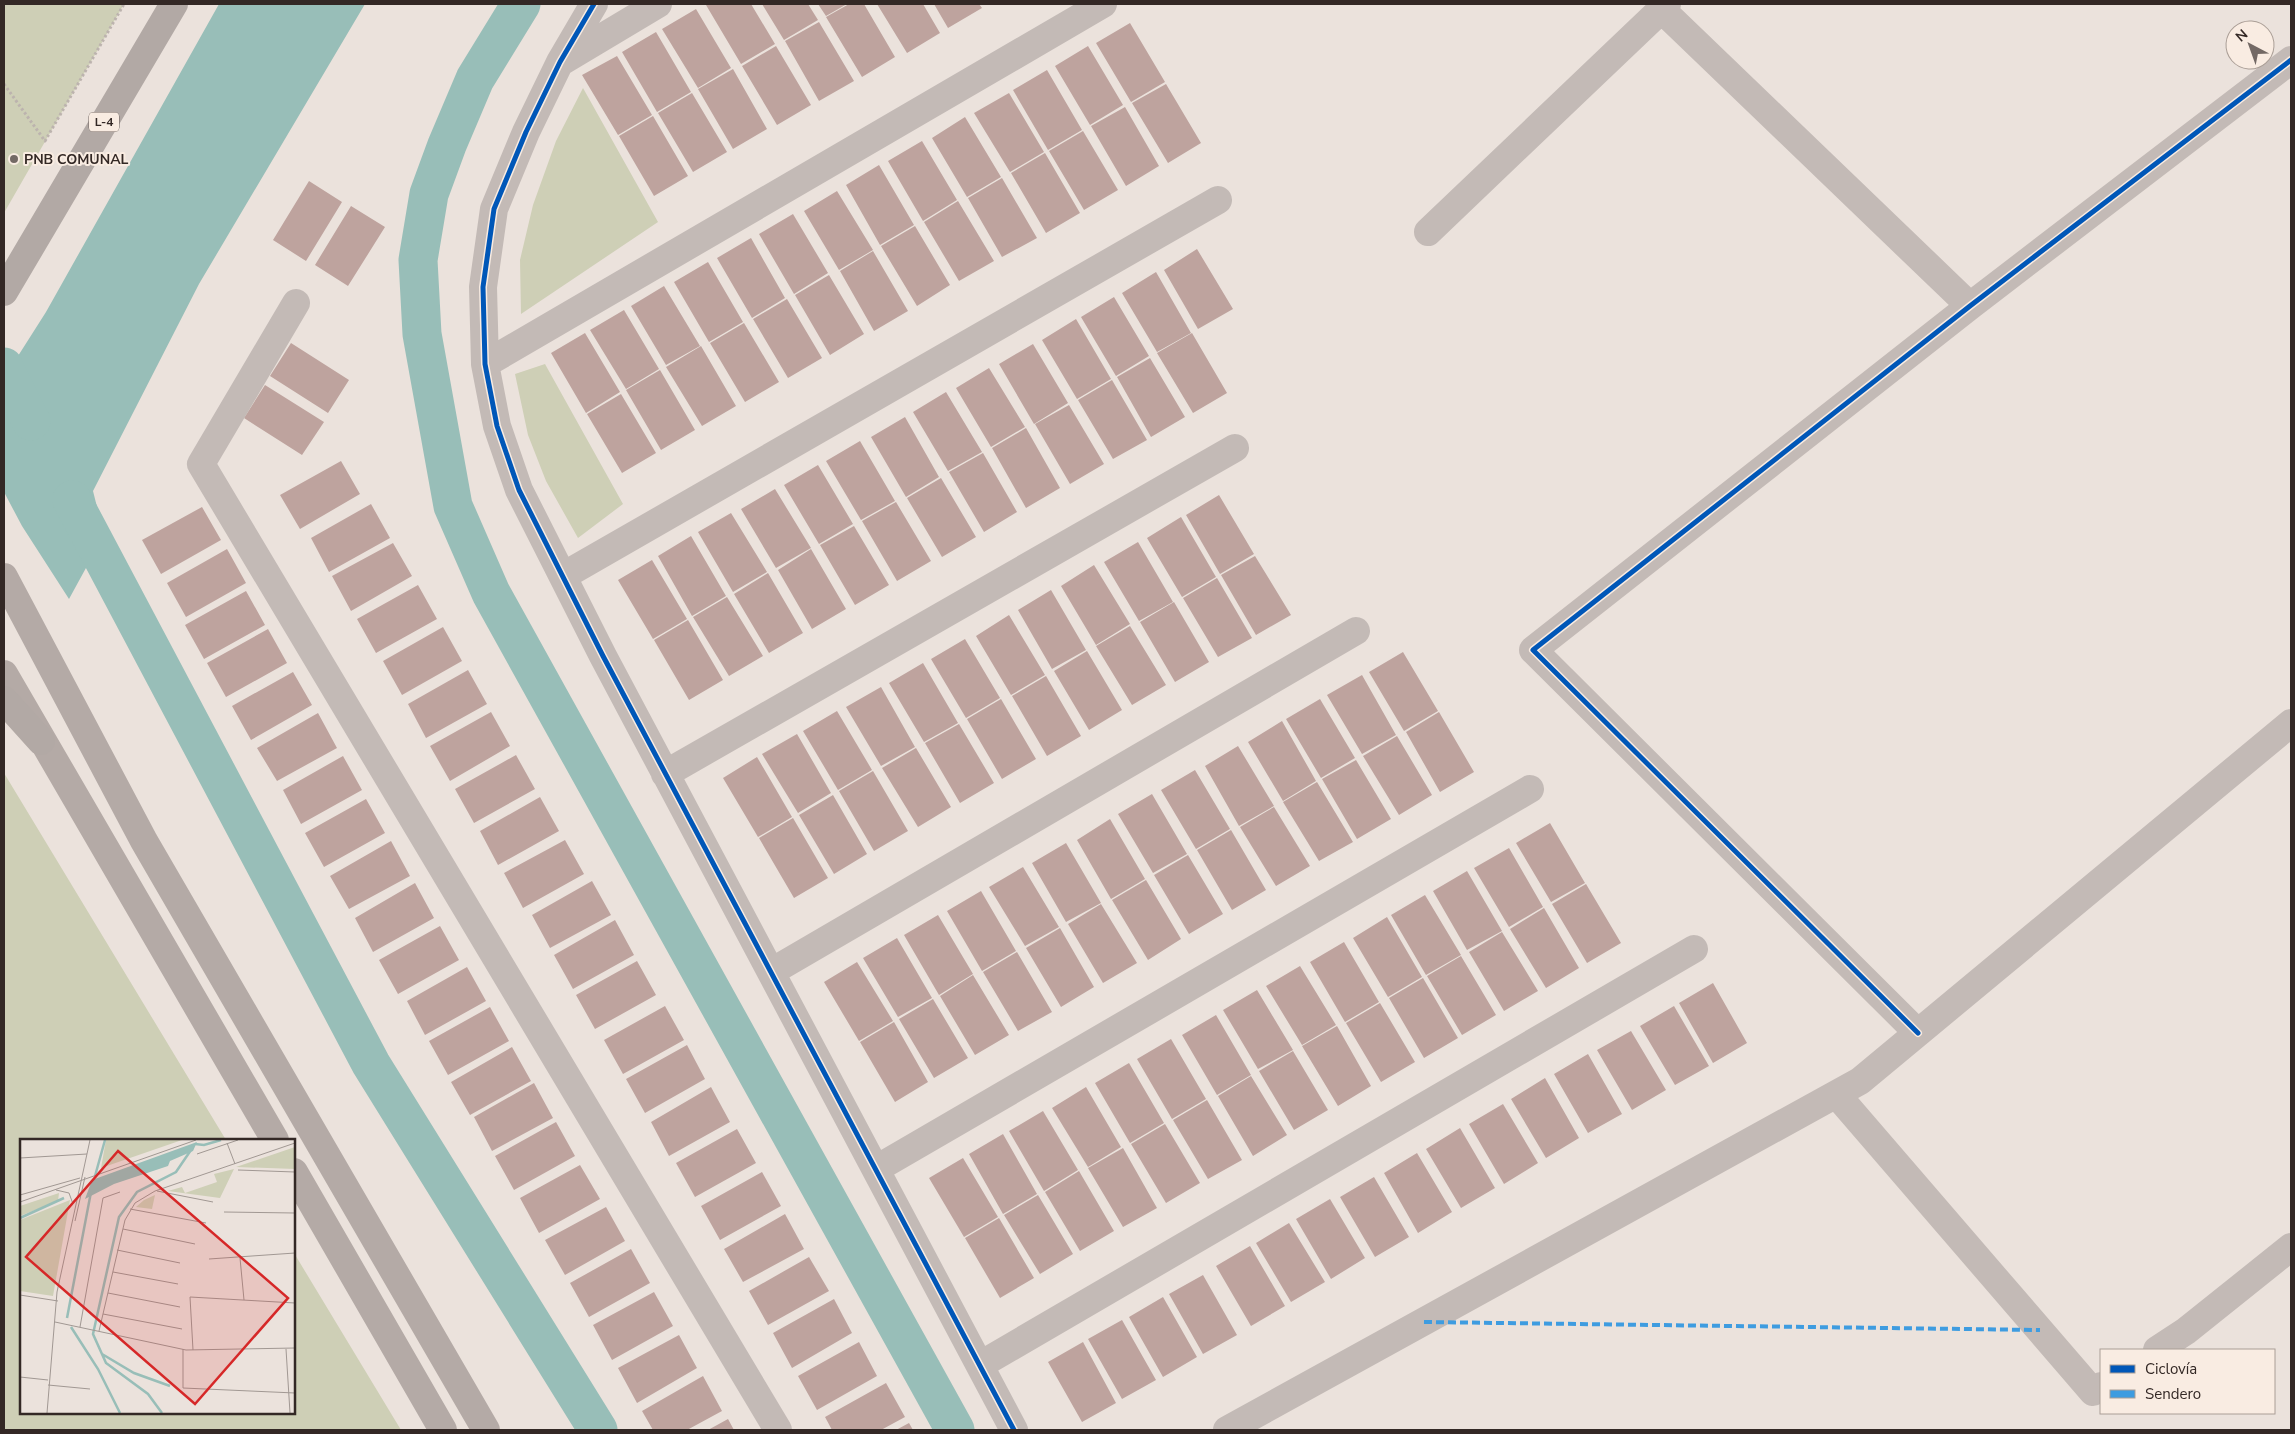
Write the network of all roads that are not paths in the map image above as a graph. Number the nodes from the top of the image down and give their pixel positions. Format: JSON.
{"nodes":[{"id":1,"x":174,"y":4,"type":"edge"},
{"id":2,"x":594,"y":4,"type":"edge"},
{"id":3,"x":658,"y":4,"type":"edge"},
{"id":4,"x":1103,"y":4,"type":"edge"},
{"id":5,"x":1664,"y":6,"type":"edge"},
{"id":6,"x":2291,"y":60,"type":"edge"},
{"id":7,"x":560,"y":62,"type":"junction"},
{"id":8,"x":1218,"y":200,"type":"dead end"},
{"id":9,"x":1428,"y":232,"type":"dead end"},
{"id":10,"x":4,"y":292,"type":"edge"},
{"id":11,"x":296,"y":302,"type":"dead end"},
{"id":12,"x":1970,"y":306,"type":"junction"},
{"id":13,"x":485,"y":364,"type":"junction"},
{"id":14,"x":1235,"y":448,"type":"dead end"},
{"id":15,"x":563,"y":576,"type":"junction"},
{"id":16,"x":4,"y":577,"type":"edge"},
{"id":17,"x":1356,"y":631,"type":"dead end"},
{"id":18,"x":4,"y":674,"type":"edge"},
{"id":19,"x":4,"y":700,"type":"edge"},
{"id":20,"x":2291,"y":722,"type":"edge"},
{"id":21,"x":42,"y":741,"type":"junction"},
{"id":22,"x":665,"y":774,"type":"junction"},
{"id":23,"x":1530,"y":789,"type":"dead end"},
{"id":24,"x":1694,"y":949,"type":"dead end"},
{"id":25,"x":771,"y":972,"type":"junction"},
{"id":26,"x":1918,"y":1033,"type":"junction"},
{"id":27,"x":1837,"y":1094,"type":"junction"},
{"id":28,"x":274,"y":1139,"type":"edge"},
{"id":29,"x":876,"y":1170,"type":"junction"},
{"id":30,"x":295,"y":1174,"type":"edge"},
{"id":31,"x":2291,"y":1247,"type":"edge"},
{"id":32,"x":2159,"y":1349,"type":"edge"},
{"id":33,"x":980,"y":1365,"type":"junction"},
{"id":34,"x":2100,"y":1387,"type":"edge"},
{"id":35,"x":444,"y":1430,"type":"edge"},
{"id":36,"x":486,"y":1430,"type":"edge"},
{"id":37,"x":778,"y":1430,"type":"edge"},
{"id":38,"x":1014,"y":1430,"type":"edge"},
{"id":39,"x":1227,"y":1430,"type":"edge"}],
"edges":[{"from":1,"to":10,"type":"main road","number":"L-4"},
{"from":2,"to":7,"type":"street"},
{"from":3,"to":7,"type":"street"},
{"from":4,"to":13,"type":"street"},
{"from":5,"to":9,"type":"street"},
{"from":5,"to":12,"type":"street"},
{"from":6,"to":12,"type":"street"},
{"from":7,"to":13,"type":"street"},
{"from":8,"to":15,"type":"street"},
{"from":11,"to":37,"type":"street"},
{"from":12,"to":26,"type":"street"},
{"from":13,"to":15,"type":"street"},
{"from":14,"to":22,"type":"street"},
{"from":15,"to":22,"type":"street"},
{"from":16,"to":36,"type":"main road"},
{"from":17,"to":25,"type":"street"},
{"from":18,"to":21,"type":"main road"},
{"from":19,"to":21,"type":"main road"},
{"from":20,"to":26,"type":"street"},
{"from":21,"to":28,"type":"main road"},
{"from":22,"to":25,"type":"street"},
{"from":23,"to":29,"type":"street"},
{"from":24,"to":33,"type":"street"},
{"from":25,"to":29,"type":"street"},
{"from":26,"to":27,"type":"street"},
{"from":27,"to":34,"type":"street"},
{"from":27,"to":39,"type":"street"},
{"from":29,"to":33,"type":"street"},
{"from":30,"to":35,"type":"main road"},
{"from":31,"to":32,"type":"street"},
{"from":33,"to":38,"type":"street"}]}
